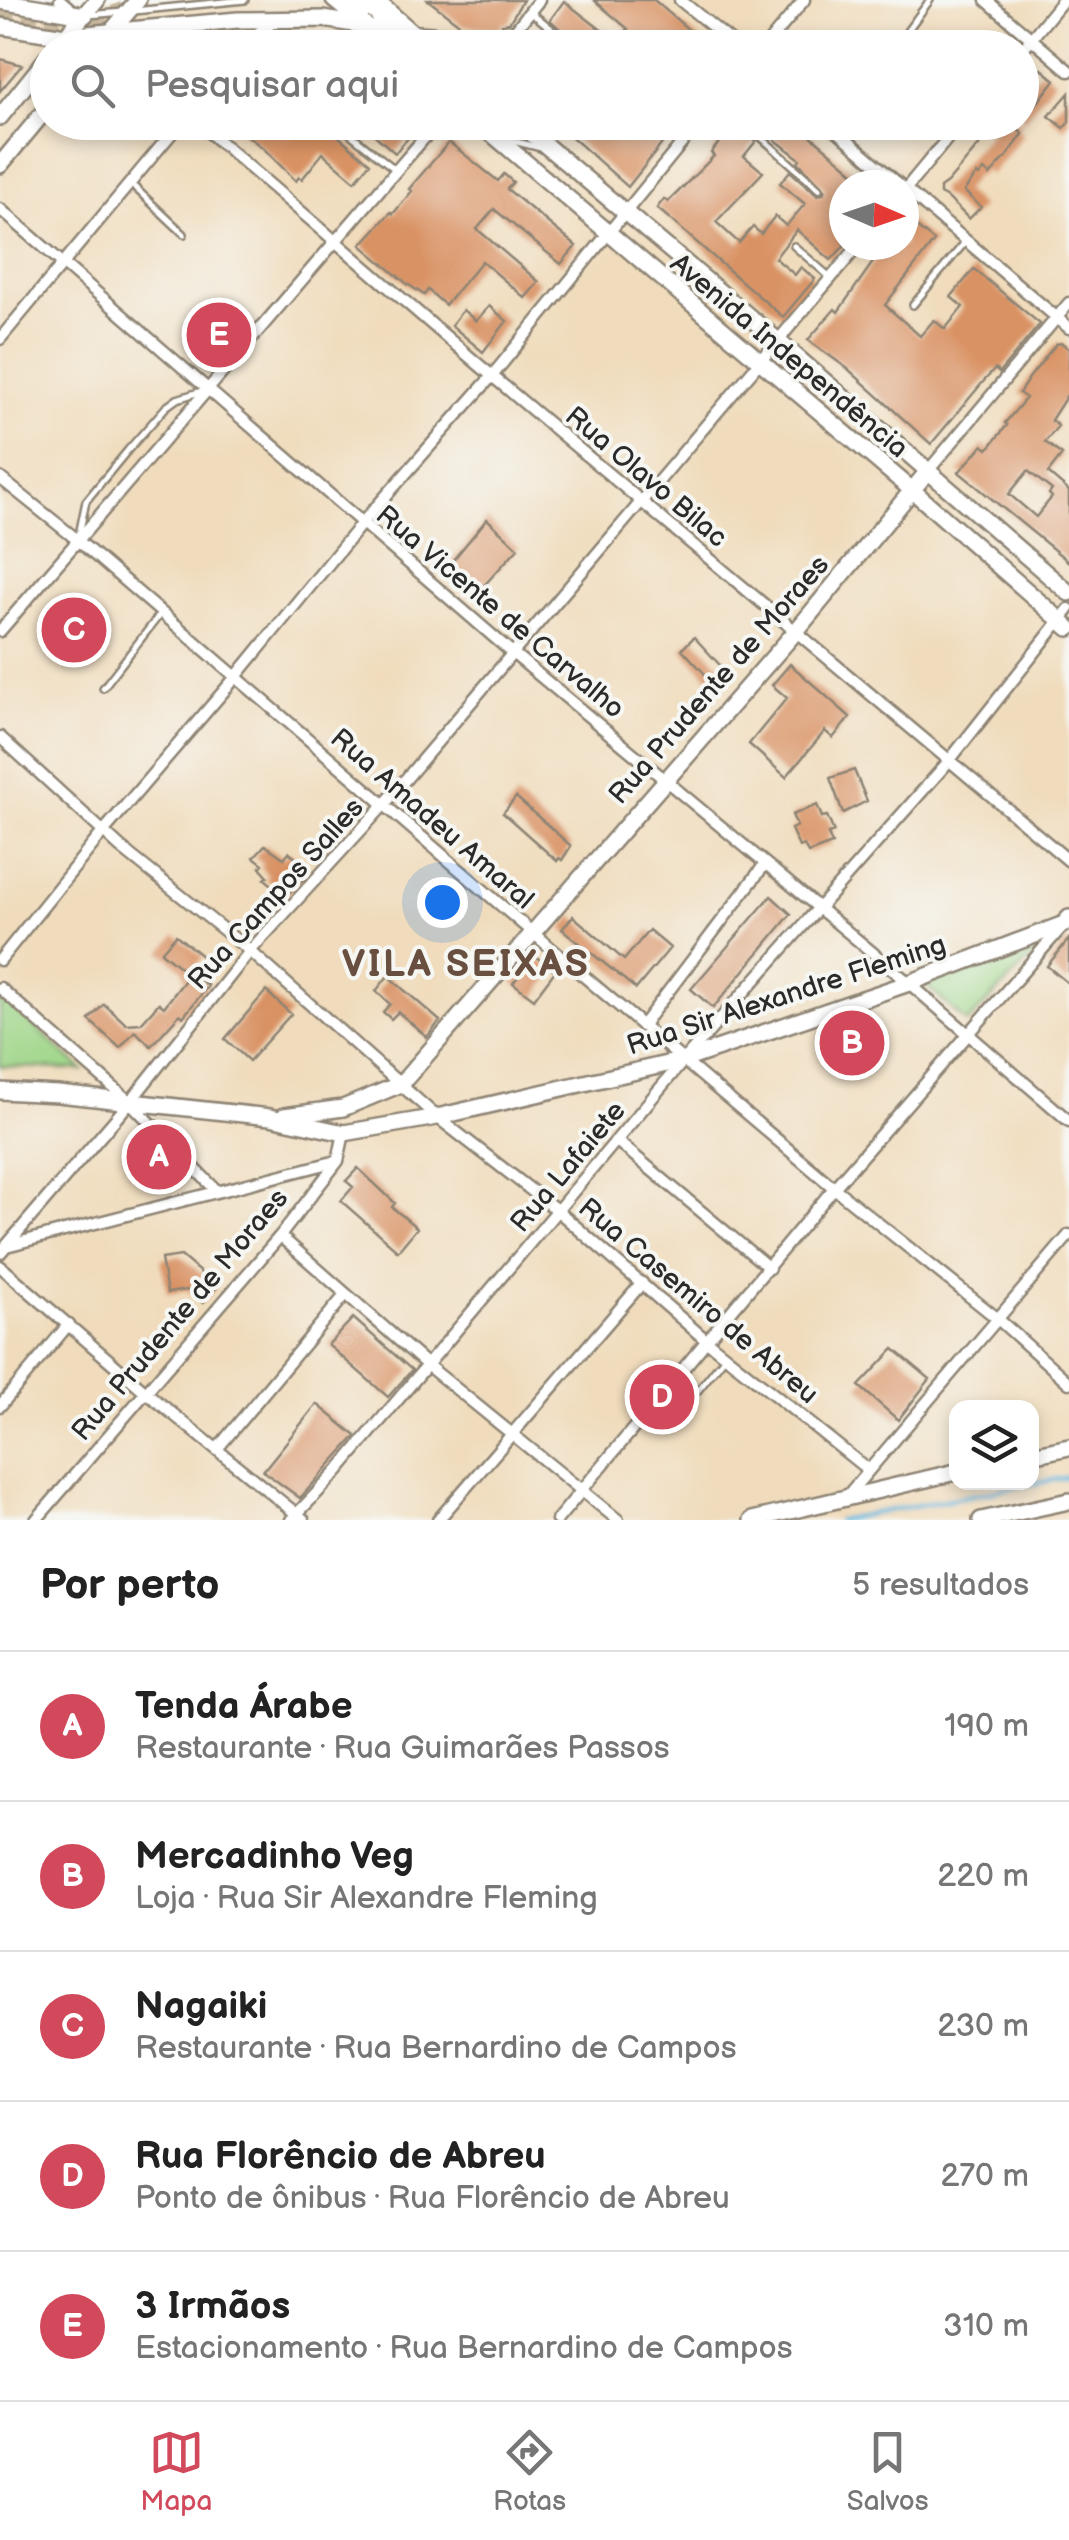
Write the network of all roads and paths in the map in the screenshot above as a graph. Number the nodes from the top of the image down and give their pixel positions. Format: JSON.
{"nodes":[{"id":1,"x":60,"y":0,"type":"edge"},
{"id":2,"x":97,"y":0,"type":"edge"},
{"id":3,"x":245,"y":0,"type":"edge"},
{"id":4,"x":334,"y":0,"type":"edge"},
{"id":5,"x":346,"y":0,"type":"edge"},
{"id":6,"x":376,"y":0,"type":"edge"},
{"id":7,"x":539,"y":0,"type":"edge"},
{"id":8,"x":680,"y":0,"type":"edge"},
{"id":9,"x":804,"y":0,"type":"edge"},
{"id":10,"x":930,"y":0,"type":"edge"},
{"id":11,"x":986,"y":0,"type":"edge"},
{"id":12,"x":1063,"y":0,"type":"edge"},
{"id":13,"x":0,"y":1,"type":"edge"},
{"id":14,"x":357,"y":3,"type":"edge"},
{"id":15,"x":133,"y":6,"type":"edge"},
{"id":16,"x":530,"y":11,"type":"junction"},
{"id":17,"x":81,"y":14,"type":"junction"},
{"id":18,"x":279,"y":19,"type":"junction"},
{"id":19,"x":0,"y":26,"type":"edge"},
{"id":20,"x":366,"y":26,"type":"junction"},
{"id":21,"x":69,"y":30,"type":"edge"},
{"id":22,"x":113,"y":30,"type":"edge"},
{"id":23,"x":126,"y":30,"type":"edge"},
{"id":24,"x":262,"y":30,"type":"edge"},
{"id":25,"x":370,"y":30,"type":"edge"},
{"id":26,"x":384,"y":30,"type":"edge"},
{"id":27,"x":399,"y":30,"type":"edge"},
{"id":28,"x":404,"y":30,"type":"edge"},
{"id":29,"x":515,"y":30,"type":"edge"},
{"id":30,"x":553,"y":30,"type":"edge"},
{"id":31,"x":717,"y":30,"type":"edge"},
{"id":32,"x":779,"y":30,"type":"edge"},
{"id":33,"x":908,"y":30,"type":"edge"},
{"id":34,"x":1020,"y":30,"type":"edge"},
{"id":35,"x":1038,"y":30,"type":"edge"},
{"id":36,"x":30,"y":34,"type":"edge"},
{"id":37,"x":1039,"y":46,"type":"edge"},
{"id":38,"x":1069,"y":71,"type":"edge"},
{"id":39,"x":30,"y":80,"type":"edge"},
{"id":40,"x":0,"y":117,"type":"edge"},
{"id":41,"x":30,"y":129,"type":"edge"},
{"id":42,"x":166,"y":140,"type":"edge"},
{"id":43,"x":219,"y":140,"type":"edge"},
{"id":44,"x":358,"y":140,"type":"edge"},
{"id":45,"x":422,"y":140,"type":"edge"},
{"id":46,"x":499,"y":140,"type":"edge"},
{"id":47,"x":512,"y":140,"type":"edge"},
{"id":48,"x":539,"y":140,"type":"edge"},
{"id":49,"x":684,"y":140,"type":"edge"},
{"id":50,"x":764,"y":140,"type":"edge"},
{"id":51,"x":848,"y":140,"type":"edge"},
{"id":52,"x":945,"y":140,"type":"edge"},
{"id":53,"x":553,"y":152,"type":"junction"},
{"id":54,"x":0,"y":165,"type":"edge"},
{"id":55,"x":396,"y":170,"type":"junction"},
{"id":56,"x":883,"y":170,"type":"edge"},
{"id":57,"x":919,"y":170,"type":"edge"},
{"id":58,"x":130,"y":183,"type":"junction"},
{"id":59,"x":819,"y":189,"type":"dead end"},
{"id":60,"x":919,"y":201,"type":"edge"},
{"id":61,"x":0,"y":209,"type":"edge"},
{"id":62,"x":625,"y":212,"type":"junction"},
{"id":63,"x":608,"y":233,"type":"junction"},
{"id":64,"x":184,"y":234,"type":"dead end"},
{"id":65,"x":335,"y":241,"type":"junction"},
{"id":66,"x":966,"y":241,"type":"junction"},
{"id":67,"x":794,"y":246,"type":"dead end"},
{"id":68,"x":846,"y":260,"type":"edge"},
{"id":69,"x":63,"y":262,"type":"junction"},
{"id":70,"x":831,"y":278,"type":"junction"},
{"id":71,"x":1069,"y":304,"type":"edge"},
{"id":72,"x":913,"y":305,"type":"dead end"},
{"id":73,"x":218,"y":308,"type":"dead end"},
{"id":74,"x":1057,"y":318,"type":"junction"},
{"id":75,"x":206,"y":323,"type":"junction"},
{"id":76,"x":1069,"y":328,"type":"edge"},
{"id":77,"x":0,"y":339,"type":"edge"},
{"id":78,"x":778,"y":341,"type":"junction"},
{"id":79,"x":191,"y":343,"type":"dead end"},
{"id":80,"x":240,"y":352,"type":"junction"},
{"id":81,"x":760,"y":362,"type":"junction"},
{"id":82,"x":492,"y":376,"type":"junction"},
{"id":83,"x":210,"y":388,"type":"junction"},
{"id":84,"x":928,"y":471,"type":"junction"},
{"id":85,"x":0,"y":478,"type":"edge"},
{"id":86,"x":912,"y":490,"type":"junction"},
{"id":87,"x":642,"y":501,"type":"junction"},
{"id":88,"x":362,"y":523,"type":"junction"},
{"id":89,"x":78,"y":542,"type":"junction"},
{"id":90,"x":1069,"y":593,"type":"edge"},
{"id":91,"x":160,"y":613,"type":"junction"},
{"id":92,"x":1066,"y":619,"type":"edge"},
{"id":93,"x":797,"y":630,"type":"junction"},
{"id":94,"x":0,"y":631,"type":"edge"},
{"id":95,"x":512,"y":652,"type":"junction"},
{"id":96,"x":236,"y":678,"type":"junction"},
{"id":97,"x":102,"y":688,"type":"dead end"},
{"id":98,"x":0,"y":737,"type":"edge"},
{"id":99,"x":949,"y":760,"type":"junction"},
{"id":100,"x":663,"y":780,"type":"junction"},
{"id":101,"x":383,"y":806,"type":"junction"},
{"id":102,"x":102,"y":832,"type":"junction"},
{"id":103,"x":1069,"y":861,"type":"edge"},
{"id":104,"x":766,"y":864,"type":"junction"},
{"id":105,"x":817,"y":908,"type":"junction"},
{"id":106,"x":1066,"y":921,"type":"edge"},
{"id":107,"x":533,"y":933,"type":"junction"},
{"id":108,"x":250,"y":951,"type":"junction"},
{"id":109,"x":0,"y":960,"type":"edge"},
{"id":110,"x":909,"y":982,"type":"junction"},
{"id":111,"x":0,"y":988,"type":"edge"},
{"id":112,"x":642,"y":1026,"type":"junction"},
{"id":113,"x":968,"y":1033,"type":"junction"},
{"id":114,"x":684,"y":1060,"type":"junction"},
{"id":115,"x":401,"y":1084,"type":"junction"},
{"id":116,"x":0,"y":1091,"type":"edge"},
{"id":117,"x":130,"y":1102,"type":"junction"},
{"id":118,"x":343,"y":1108,"type":"junction"},
{"id":119,"x":270,"y":1117,"type":"junction"},
{"id":120,"x":437,"y":1117,"type":"junction"},
{"id":121,"x":1069,"y":1121,"type":"edge"},
{"id":122,"x":344,"y":1132,"type":"junction"},
{"id":123,"x":618,"y":1142,"type":"junction"},
{"id":124,"x":338,"y":1161,"type":"junction"},
{"id":125,"x":834,"y":1188,"type":"junction"},
{"id":126,"x":216,"y":1190,"type":"junction"},
{"id":127,"x":558,"y":1211,"type":"junction"},
{"id":128,"x":1069,"y":1235,"type":"edge"},
{"id":129,"x":280,"y":1236,"type":"junction"},
{"id":130,"x":3,"y":1249,"type":"edge"},
{"id":131,"x":0,"y":1266,"type":"edge"},
{"id":132,"x":768,"y":1268,"type":"junction"},
{"id":133,"x":642,"y":1282,"type":"junction"},
{"id":134,"x":346,"y":1294,"type":"junction"},
{"id":135,"x":998,"y":1319,"type":"junction"},
{"id":136,"x":69,"y":1324,"type":"junction"},
{"id":137,"x":708,"y":1341,"type":"junction"},
{"id":138,"x":726,"y":1356,"type":"junction"},
{"id":139,"x":428,"y":1365,"type":"junction"},
{"id":140,"x":1069,"y":1383,"type":"edge"},
{"id":141,"x":147,"y":1393,"type":"junction"},
{"id":142,"x":0,"y":1406,"type":"edge"},
{"id":143,"x":680,"y":1413,"type":"dead end"},
{"id":144,"x":512,"y":1433,"type":"junction"},
{"id":145,"x":1069,"y":1447,"type":"edge"},
{"id":146,"x":217,"y":1449,"type":"junction"},
{"id":147,"x":1039,"y":1453,"type":"edge"},
{"id":148,"x":867,"y":1469,"type":"junction"},
{"id":149,"x":949,"y":1474,"type":"edge"},
{"id":150,"x":581,"y":1491,"type":"junction"},
{"id":151,"x":846,"y":1496,"type":"junction"},
{"id":152,"x":1069,"y":1500,"type":"edge"},
{"id":153,"x":297,"y":1518,"type":"edge"},
{"id":154,"x":36,"y":1520,"type":"edge"},
{"id":155,"x":438,"y":1520,"type":"edge"},
{"id":156,"x":557,"y":1520,"type":"edge"},
{"id":157,"x":618,"y":1520,"type":"edge"},
{"id":158,"x":752,"y":1520,"type":"edge"},
{"id":159,"x":982,"y":1520,"type":"edge"}],
"edges":[{"from":1,"to":17,"type":"street"},
{"from":2,"to":17,"type":"main road"},
{"from":3,"to":15,"type":"lane"},
{"from":4,"to":14,"type":"lane"},
{"from":4,"to":20,"type":"main road"},
{"from":5,"to":14,"type":"lane"},
{"from":6,"to":28,"type":"main road"},
{"from":7,"to":16,"type":"street"},
{"from":8,"to":31,"type":"street"},
{"from":9,"to":32,"type":"street"},
{"from":10,"to":33,"type":"lane"},
{"from":11,"to":34,"type":"street"},
{"from":12,"to":35,"type":"street"},
{"from":13,"to":17,"type":"main road"},
{"from":14,"to":26,"type":"lane"},
{"from":14,"to":27,"type":"main road"},
{"from":15,"to":17,"type":"lane"},
{"from":15,"to":22,"type":"main road"},
{"from":16,"to":29,"type":"street"},
{"from":16,"to":30,"type":"lane"},
{"from":17,"to":21,"type":"main road"},
{"from":18,"to":20,"type":"main road"},
{"from":18,"to":23,"type":"main road"},
{"from":18,"to":24,"type":"street"},
{"from":19,"to":36,"type":"main road"},
{"from":20,"to":25,"type":"main road"},
{"from":37,"to":38,"type":"street"},
{"from":39,"to":40,"type":"main road"},
{"from":41,"to":54,"type":"main road"},
{"from":42,"to":58,"type":"street"},
{"from":43,"to":65,"type":"street","name":"Rua Olavo Bilac"},
{"from":44,"to":55,"type":"lane"},
{"from":45,"to":55,"type":"street"},
{"from":46,"to":63,"type":"main road","name":"Avenida Independência"},
{"from":47,"to":53,"type":"lane"},
{"from":48,"to":53,"type":"main road","name":"Avenida Independência"},
{"from":49,"to":62,"type":"street"},
{"from":50,"to":59,"type":"lane"},
{"from":51,"to":56,"type":"street"},
{"from":52,"to":57,"type":"street"},
{"from":53,"to":62,"type":"main road","name":"Avenida Independência"},
{"from":55,"to":65,"type":"street"},
{"from":58,"to":64,"type":"lane"},
{"from":58,"to":69,"type":"street"},
{"from":60,"to":66,"type":"street"},
{"from":61,"to":69,"type":"street","name":"Rua Vicente de Carvalho"},
{"from":62,"to":63,"type":"street"},
{"from":62,"to":78,"type":"main road","name":"Avenida Independência"},
{"from":63,"to":81,"type":"main road","name":"Avenida Independência"},
{"from":63,"to":82,"type":"street"},
{"from":65,"to":80,"type":"street"},
{"from":65,"to":82,"type":"street","name":"Rua Olavo Bilac"},
{"from":66,"to":72,"type":"lane"},
{"from":66,"to":74,"type":"street"},
{"from":67,"to":70,"type":"lane"},
{"from":68,"to":70,"type":"street","name":"Rua Campos Salles"},
{"from":69,"to":77,"type":"street"},
{"from":69,"to":83,"type":"street","name":"Rua Vicente de Carvalho"},
{"from":70,"to":78,"type":"street","name":"Rua Campos Salles"},
{"from":71,"to":74,"type":"street","name":"Rua Prudente de Moraes"},
{"from":73,"to":75,"type":"lane"},
{"from":74,"to":76,"type":"street"},
{"from":74,"to":84,"type":"street","name":"Rua Prudente de Moraes"},
{"from":75,"to":79,"type":"lane"},
{"from":75,"to":80,"type":"lane"},
{"from":78,"to":81,"type":"street","name":"Rua Campos Salles"},
{"from":78,"to":84,"type":"main road","name":"Avenida Independência"},
{"from":80,"to":83,"type":"street"},
{"from":81,"to":86,"type":"main road","name":"Avenida Independência"},
{"from":81,"to":87,"type":"street","name":"Rua Campos Salles"},
{"from":82,"to":87,"type":"street","name":"Rua Olavo Bilac"},
{"from":82,"to":88,"type":"street"},
{"from":83,"to":88,"type":"street","name":"Rua Vicente de Carvalho"},
{"from":83,"to":89,"type":"street"},
{"from":83,"to":89,"type":"lane"},
{"from":84,"to":86,"type":"main road","name":"Rua Prudente de Moraes"},
{"from":84,"to":90,"type":"main road","name":"Avenida Independência"},
{"from":85,"to":89,"type":"street","name":"Rua Amadeu Amaral"},
{"from":86,"to":92,"type":"main road","name":"Avenida Independência"},
{"from":86,"to":93,"type":"main road","name":"Rua Prudente de Moraes"},
{"from":87,"to":93,"type":"street","name":"Rua Olavo Bilac"},
{"from":87,"to":95,"type":"street","name":"Rua Campos Salles"},
{"from":88,"to":95,"type":"street","name":"Rua Vicente de Carvalho"},
{"from":88,"to":96,"type":"street"},
{"from":89,"to":91,"type":"street","name":"Rua Amadeu Amaral"},
{"from":89,"to":94,"type":"street"},
{"from":91,"to":96,"type":"street","name":"Rua Amadeu Amaral"},
{"from":91,"to":97,"type":"lane"},
{"from":92,"to":99,"type":"street","name":"Rua Lafaiete"},
{"from":93,"to":99,"type":"street","name":"Rua Olavo Bilac"},
{"from":93,"to":100,"type":"main road","name":"Rua Prudente de Moraes"},
{"from":95,"to":100,"type":"street","name":"Rua Vicente de Carvalho"},
{"from":95,"to":101,"type":"street","name":"Rua Campos Salles"},
{"from":96,"to":101,"type":"street","name":"Rua Amadeu Amaral"},
{"from":96,"to":102,"type":"street"},
{"from":98,"to":102,"type":"street","name":"Rua Casemiro de Abreu"},
{"from":99,"to":103,"type":"street","name":"Rua Olavo Bilac"},
{"from":99,"to":105,"type":"street","name":"Rua Lafaiete"},
{"from":100,"to":104,"type":"street","name":"Rua Vicente de Carvalho"},
{"from":100,"to":107,"type":"main road","name":"Rua Prudente de Moraes"},
{"from":101,"to":107,"type":"street","name":"Rua Amadeu Amaral"},
{"from":101,"to":108,"type":"street","name":"Rua Campos Salles"},
{"from":102,"to":108,"type":"street","name":"Rua Casemiro de Abreu"},
{"from":102,"to":109,"type":"street"},
{"from":104,"to":105,"type":"street","name":"Rua Vicente de Carvalho"},
{"from":104,"to":112,"type":"street"},
{"from":105,"to":110,"type":"street","name":"Rua Vicente de Carvalho"},
{"from":105,"to":114,"type":"street","name":"Rua Lafaiete"},
{"from":106,"to":110,"type":"main road","name":"Rua Sir Alexandre Fleming"},
{"from":106,"to":113,"type":"street"},
{"from":107,"to":112,"type":"street","name":"Rua Amadeu Amaral"},
{"from":107,"to":115,"type":"main road","name":"Rua Prudente de Moraes"},
{"from":108,"to":115,"type":"street","name":"Rua Casemiro de Abreu"},
{"from":108,"to":117,"type":"street","name":"Rua Campos Salles"},
{"from":110,"to":113,"type":"street","name":"Rua Vicente de Carvalho"},
{"from":110,"to":114,"type":"main road","name":"Rua Sir Alexandre Fleming"},
{"from":111,"to":117,"type":"street"},
{"from":112,"to":114,"type":"street","name":"Rua Amadeu Amaral"},
{"from":113,"to":121,"type":"street","name":"Rua Vicente de Carvalho"},
{"from":113,"to":125,"type":"street"},
{"from":114,"to":120,"type":"main road","name":"Rua Sir Alexandre Fleming"},
{"from":114,"to":123,"type":"street","name":"Rua Lafaiete"},
{"from":114,"to":125,"type":"street","name":"Rua Amadeu Amaral"},
{"from":115,"to":118,"type":"main road"},
{"from":115,"to":120,"type":"street","name":"Rua Casemiro de Abreu"},
{"from":116,"to":117,"type":"main road"},
{"from":117,"to":119,"type":"main road"},
{"from":117,"to":126,"type":"street"},
{"from":117,"to":130,"type":"street","name":"Rua Campos Salles"},
{"from":118,"to":119,"type":"main road"},
{"from":118,"to":122,"type":"main road"},
{"from":119,"to":122,"type":"main road"},
{"from":120,"to":122,"type":"main road","name":"Rua Sir Alexandre Fleming"},
{"from":120,"to":127,"type":"street","name":"Rua Casemiro de Abreu"},
{"from":122,"to":124,"type":"street","name":"Rua Prudente de Moraes"},
{"from":123,"to":127,"type":"street","name":"Rua Lafaiete"},
{"from":123,"to":132,"type":"street"},
{"from":124,"to":126,"type":"street"},
{"from":124,"to":129,"type":"street","name":"Rua Prudente de Moraes"},
{"from":125,"to":132,"type":"street"},
{"from":125,"to":135,"type":"street","name":"Rua Amadeu Amaral"},
{"from":126,"to":130,"type":"street"},
{"from":127,"to":133,"type":"street","name":"Rua Casemiro de Abreu"},
{"from":127,"to":139,"type":"street","name":"Rua Lafaiete"},
{"from":128,"to":135,"type":"street"},
{"from":129,"to":134,"type":"street"},
{"from":129,"to":141,"type":"street","name":"Rua Prudente de Moraes"},
{"from":131,"to":136,"type":"street"},
{"from":132,"to":137,"type":"street"},
{"from":133,"to":137,"type":"street","name":"Rua Casemiro de Abreu"},
{"from":133,"to":144,"type":"street"},
{"from":134,"to":139,"type":"street"},
{"from":134,"to":146,"type":"street"},
{"from":135,"to":140,"type":"street","name":"Rua Amadeu Amaral"},
{"from":135,"to":148,"type":"street"},
{"from":136,"to":141,"type":"street"},
{"from":136,"to":142,"type":"street"},
{"from":137,"to":138,"type":"street","name":"Rua Casemiro de Abreu"},
{"from":137,"to":150,"type":"street"},
{"from":138,"to":143,"type":"lane"},
{"from":138,"to":148,"type":"street","name":"Rua Casemiro de Abreu"},
{"from":139,"to":144,"type":"street"},
{"from":139,"to":153,"type":"street","name":"Rua Lafaiete"},
{"from":141,"to":146,"type":"street"},
{"from":141,"to":154,"type":"street","name":"Rua Prudente de Moraes"},
{"from":144,"to":150,"type":"street"},
{"from":144,"to":155,"type":"street"},
{"from":145,"to":147,"type":"main road"},
{"from":146,"to":153,"type":"street"},
{"from":148,"to":151,"type":"street"},
{"from":149,"to":151,"type":"main road"},
{"from":150,"to":156,"type":"street"},
{"from":150,"to":157,"type":"street"},
{"from":151,"to":158,"type":"main road"},
{"from":152,"to":159,"type":"main road"}]}
